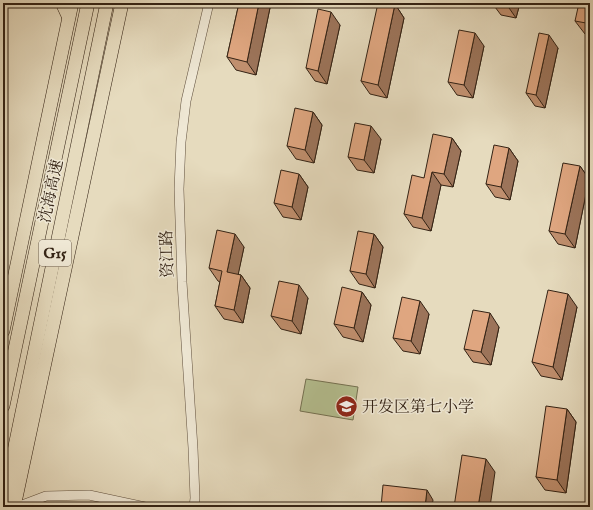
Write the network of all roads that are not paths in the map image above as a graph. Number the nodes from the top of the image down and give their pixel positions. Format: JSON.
{"nodes":[{"id":1,"x":61,"y":3,"type":"edge"},
{"id":2,"x":72,"y":3,"type":"edge"},
{"id":3,"x":88,"y":3,"type":"edge"},
{"id":4,"x":107,"y":3,"type":"edge"},
{"id":5,"x":122,"y":3,"type":"edge"},
{"id":6,"x":209,"y":3,"type":"edge"},
{"id":7,"x":68,"y":18,"type":"junction"},
{"id":8,"x":3,"y":330,"type":"edge"},
{"id":9,"x":3,"y":406,"type":"edge"},
{"id":10,"x":3,"y":504,"type":"edge"},
{"id":11,"x":16,"y":507,"type":"edge"},
{"id":12,"x":145,"y":507,"type":"edge"},
{"id":13,"x":194,"y":507,"type":"edge"}],
"edges":[{"from":1,"to":7,"type":"main road"},
{"from":2,"to":7,"type":"highway"},
{"from":3,"to":9,"type":"highway","name":"沈海高速","number":"G15"},
{"from":4,"to":10,"type":"highway","name":"沈海高速","number":"G15"},
{"from":5,"to":11,"type":"highway"},
{"from":6,"to":13,"type":"street","name":"资江路"},
{"from":7,"to":8,"type":"highway"},
{"from":11,"to":12,"type":"street"}]}
